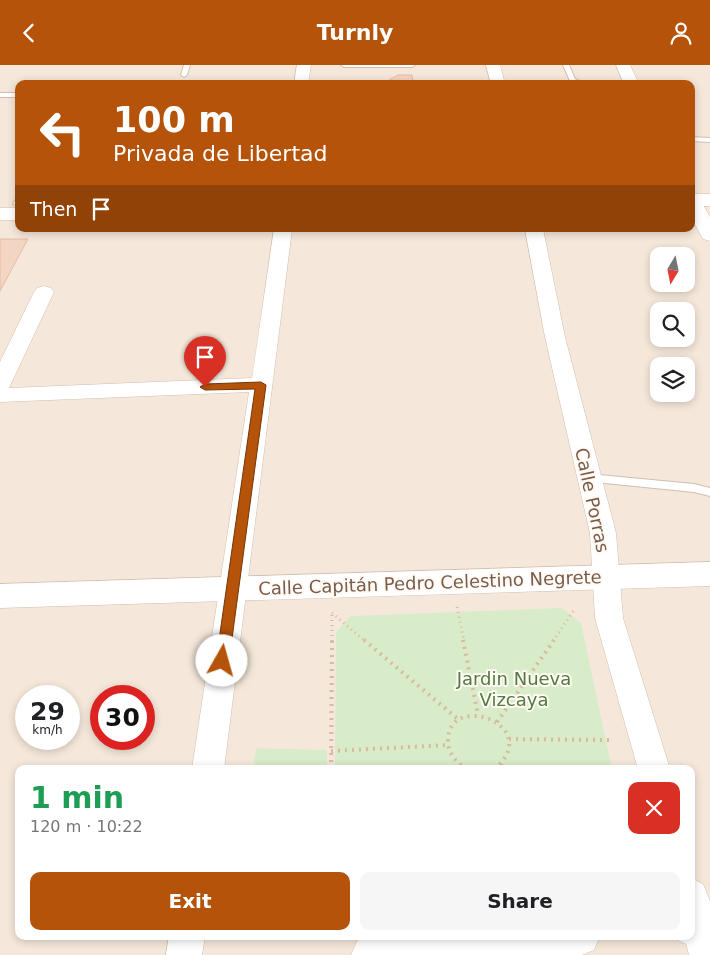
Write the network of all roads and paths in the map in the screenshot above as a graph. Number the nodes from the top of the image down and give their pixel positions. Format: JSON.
{"nodes":[{"id":1,"x":187,"y":65,"type":"edge"},
{"id":2,"x":304,"y":65,"type":"edge"},
{"id":3,"x":344,"y":65,"type":"edge"},
{"id":4,"x":375,"y":65,"type":"edge"},
{"id":5,"x":412,"y":65,"type":"edge"},
{"id":6,"x":493,"y":65,"type":"edge"},
{"id":7,"x":566,"y":65,"type":"edge"},
{"id":8,"x":623,"y":65,"type":"edge"},
{"id":9,"x":184,"y":75,"type":"dead end"},
{"id":10,"x":302,"y":80,"type":"edge"},
{"id":11,"x":497,"y":80,"type":"edge"},
{"id":12,"x":572,"y":80,"type":"edge"},
{"id":13,"x":630,"y":80,"type":"edge"},
{"id":14,"x":0,"y":95,"type":"edge"},
{"id":15,"x":15,"y":95,"type":"edge"},
{"id":16,"x":695,"y":139,"type":"edge"},
{"id":17,"x":710,"y":139,"type":"edge"},
{"id":18,"x":697,"y":204,"type":"edge"},
{"id":19,"x":15,"y":205,"type":"edge"},
{"id":20,"x":0,"y":214,"type":"edge"},
{"id":21,"x":283,"y":232,"type":"edge"},
{"id":22,"x":535,"y":232,"type":"edge"},
{"id":23,"x":710,"y":235,"type":"edge"},
{"id":24,"x":44,"y":292,"type":"dead end"},
{"id":25,"x":0,"y":384,"type":"edge"},
{"id":26,"x":261,"y":385,"type":"junction"},
{"id":27,"x":0,"y":395,"type":"edge"},
{"id":28,"x":589,"y":478,"type":"junction"},
{"id":29,"x":710,"y":492,"type":"edge"},
{"id":30,"x":710,"y":574,"type":"edge"},
{"id":31,"x":605,"y":577,"type":"junction"},
{"id":32,"x":232,"y":589,"type":"junction"},
{"id":33,"x":0,"y":596,"type":"edge"},
{"id":34,"x":457,"y":607,"type":"dead end"},
{"id":35,"x":574,"y":610,"type":"dead end"},
{"id":36,"x":478,"y":715,"type":"junction"},
{"id":37,"x":459,"y":720,"type":"junction"},
{"id":38,"x":497,"y":722,"type":"junction"},
{"id":39,"x":508,"y":739,"type":"junction"},
{"id":40,"x":610,"y":739,"type":"dead end"},
{"id":41,"x":448,"y":745,"type":"junction"},
{"id":42,"x":331,"y":751,"type":"junction"},
{"id":43,"x":209,"y":765,"type":"edge"},
{"id":44,"x":331,"y":765,"type":"edge"},
{"id":45,"x":462,"y":765,"type":"edge"},
{"id":46,"x":502,"y":765,"type":"edge"},
{"id":47,"x":653,"y":765,"type":"edge"},
{"id":48,"x":186,"y":940,"type":"edge"},
{"id":49,"x":536,"y":940,"type":"edge"},
{"id":50,"x":184,"y":955,"type":"edge"},
{"id":51,"x":371,"y":955,"type":"edge"}],
"edges":[{"from":1,"to":9,"type":"lane"},
{"from":2,"to":10,"type":"street"},
{"from":3,"to":4,"type":"lane"},
{"from":4,"to":5,"type":"lane"},
{"from":6,"to":11,"type":"street"},
{"from":7,"to":12,"type":"lane"},
{"from":8,"to":13,"type":"street"},
{"from":14,"to":15,"type":"lane"},
{"from":16,"to":17,"type":"lane"},
{"from":18,"to":23,"type":"street"},
{"from":19,"to":20,"type":"street"},
{"from":21,"to":26,"type":"street"},
{"from":22,"to":28,"type":"street","name":"Calle Porras"},
{"from":24,"to":25,"type":"street"},
{"from":26,"to":27,"type":"street"},
{"from":26,"to":32,"type":"street"},
{"from":28,"to":29,"type":"lane"},
{"from":28,"to":31,"type":"street","name":"Calle Porras"},
{"from":30,"to":31,"type":"street","name":"Calle Capitán Pedro Celestino Negrete"},
{"from":31,"to":32,"type":"street","name":"Calle Capitán Pedro Celestino Negrete"},
{"from":31,"to":47,"type":"street","name":"Calle Porras"},
{"from":32,"to":33,"type":"street","name":"Calle Capitán Pedro Celestino Negrete"},
{"from":32,"to":43,"type":"street"},
{"from":34,"to":36,"type":"path"},
{"from":35,"to":38,"type":"path"},
{"from":36,"to":37,"type":"path"},
{"from":36,"to":38,"type":"path"},
{"from":37,"to":41,"type":"path"},
{"from":37,"to":42,"type":"path"},
{"from":38,"to":39,"type":"path"},
{"from":39,"to":40,"type":"path"},
{"from":39,"to":46,"type":"path"},
{"from":41,"to":42,"type":"path"},
{"from":41,"to":45,"type":"path"},
{"from":42,"to":44,"type":"path"},
{"from":48,"to":50,"type":"street"},
{"from":49,"to":51,"type":"street"}]}
